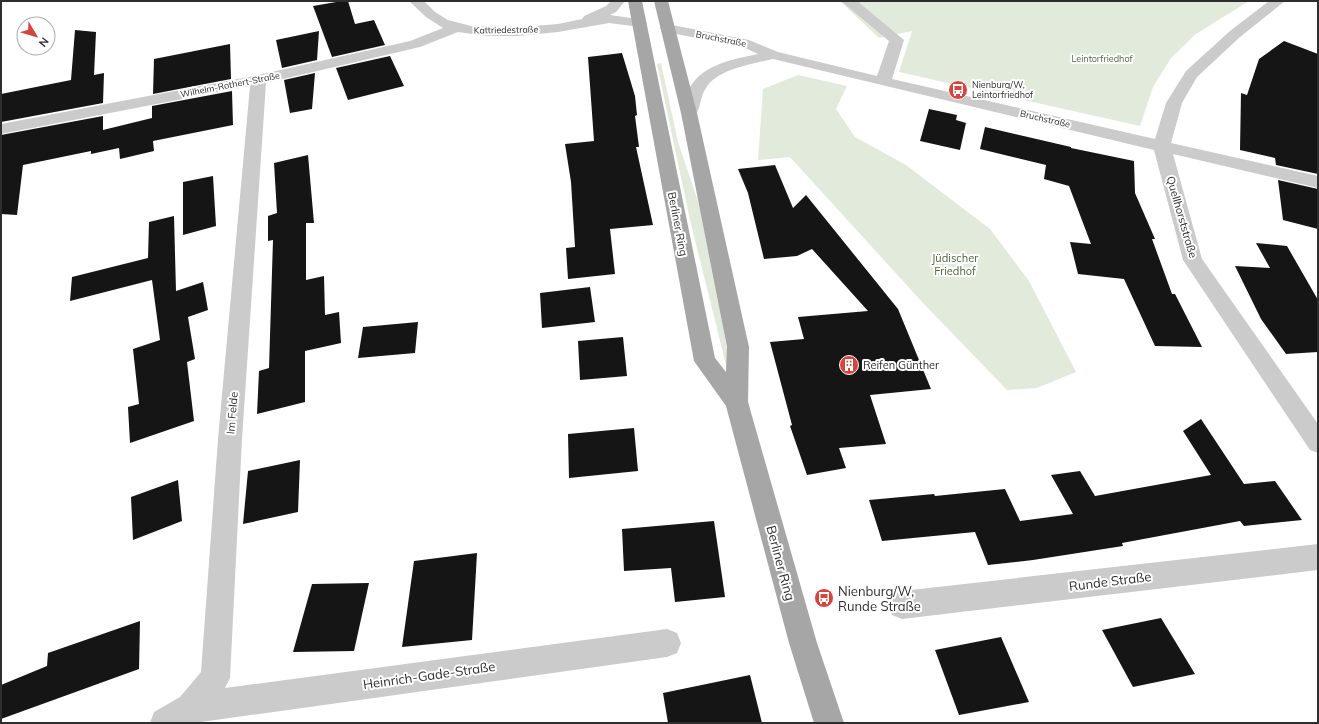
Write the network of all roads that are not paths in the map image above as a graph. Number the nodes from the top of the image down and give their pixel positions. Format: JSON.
{"nodes":[{"id":1,"x":416,"y":1,"type":"edge"},
{"id":2,"x":618,"y":1,"type":"edge"},
{"id":3,"x":635,"y":1,"type":"edge"},
{"id":4,"x":661,"y":1,"type":"edge"},
{"id":5,"x":848,"y":1,"type":"edge"},
{"id":6,"x":1278,"y":1,"type":"edge"},
{"id":7,"x":584,"y":21,"type":"junction"},
{"id":8,"x":456,"y":28,"type":"junction"},
{"id":9,"x":557,"y":28,"type":"junction"},
{"id":10,"x":641,"y":29,"type":"junction"},
{"id":11,"x":669,"y":35,"type":"junction"},
{"id":12,"x":773,"y":55,"type":"junction"},
{"id":13,"x":258,"y":80,"type":"junction"},
{"id":14,"x":883,"y":82,"type":"junction"},
{"id":15,"x":689,"y":113,"type":"junction"},
{"id":16,"x":1,"y":129,"type":"edge"},
{"id":17,"x":1162,"y":146,"type":"junction"},
{"id":18,"x":1318,"y":182,"type":"edge"},
{"id":19,"x":737,"y":402,"type":"junction"},
{"id":20,"x":1318,"y":442,"type":"edge"},
{"id":21,"x":1318,"y":557,"type":"edge"},
{"id":22,"x":902,"y":605,"type":"dead end"},
{"id":23,"x":667,"y":644,"type":"dead end"},
{"id":24,"x":191,"y":708,"type":"junction"},
{"id":25,"x":165,"y":723,"type":"edge"},
{"id":26,"x":829,"y":723,"type":"edge"}],
"edges":[{"from":1,"to":8,"type":"street","name":"Kattriedestraße"},
{"from":2,"to":7,"type":"street","name":"Kattriedestraße"},
{"from":3,"to":10,"type":"main road","name":"Berliner Ring"},
{"from":4,"to":11,"type":"main road","name":"Berliner Ring"},
{"from":5,"to":14,"type":"street"},
{"from":6,"to":17,"type":"street"},
{"from":7,"to":9,"type":"street","name":"Kattriedestraße"},
{"from":7,"to":10,"type":"street","name":"Kattriedestraße"},
{"from":8,"to":9,"type":"street","name":"Kattriedestraße"},
{"from":8,"to":13,"type":"street","name":"Wilhelm-Rothert-Straße"},
{"from":9,"to":10,"type":"street","name":"Kattriedestraße"},
{"from":10,"to":11,"type":"main road"},
{"from":10,"to":19,"type":"main road","name":"Berliner Ring"},
{"from":11,"to":12,"type":"street","name":"Bruchstraße"},
{"from":11,"to":15,"type":"main road","name":"Berliner Ring"},
{"from":12,"to":14,"type":"street","name":"Bruchstraße"},
{"from":12,"to":15,"type":"street","name":"Bruchstraße"},
{"from":13,"to":16,"type":"street","name":"Wilhelm-Rothert-Straße"},
{"from":13,"to":24,"type":"street","name":"Im Felde"},
{"from":14,"to":17,"type":"street","name":"Bruchstraße"},
{"from":15,"to":19,"type":"main road","name":"Berliner Ring"},
{"from":17,"to":18,"type":"street","name":"Bruchstraße"},
{"from":17,"to":20,"type":"street","name":"Quellhorststraße"},
{"from":19,"to":26,"type":"main road","name":"Berliner Ring"},
{"from":21,"to":22,"type":"street","name":"Runde Straße"},
{"from":23,"to":24,"type":"street","name":"Heinrich-Gade-Straße"},
{"from":24,"to":25,"type":"street","name":"Im Felde"}]}
